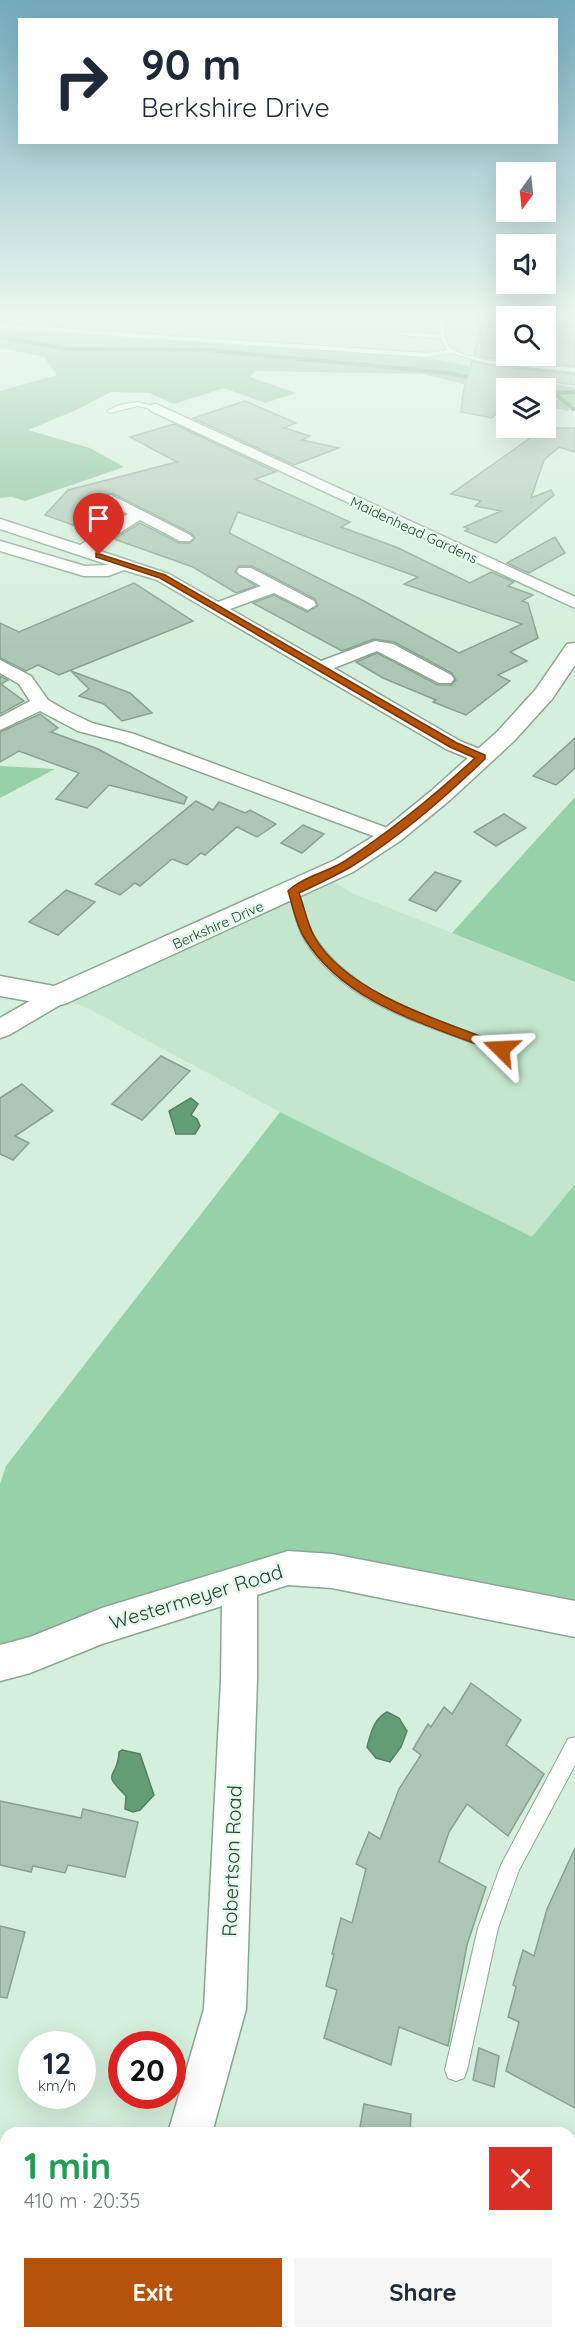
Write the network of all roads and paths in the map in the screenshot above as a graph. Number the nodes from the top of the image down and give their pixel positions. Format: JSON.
{"nodes":[{"id":1,"x":201,"y":429,"type":"edge"},
{"id":2,"x":111,"y":499,"type":"dead end"},
{"id":3,"x":140,"y":514,"type":"junction"},
{"id":4,"x":0,"y":524,"type":"edge"},
{"id":5,"x":185,"y":538,"type":"dead end"},
{"id":6,"x":0,"y":546,"type":"edge"},
{"id":7,"x":82,"y":550,"type":"junction"},
{"id":8,"x":125,"y":563,"type":"junction"},
{"id":9,"x":246,"y":571,"type":"dead end"},
{"id":10,"x":275,"y":587,"type":"junction"},
{"id":11,"x":575,"y":603,"type":"edge"},
{"id":12,"x":308,"y":605,"type":"dead end"},
{"id":13,"x":216,"y":608,"type":"junction"},
{"id":14,"x":575,"y":649,"type":"edge"},
{"id":15,"x":0,"y":664,"type":"edge"},
{"id":16,"x":321,"y":667,"type":"junction"},
{"id":17,"x":445,"y":679,"type":"dead end"},
{"id":18,"x":40,"y":703,"type":"junction"},
{"id":19,"x":0,"y":724,"type":"edge"},
{"id":20,"x":482,"y":757,"type":"junction"},
{"id":21,"x":391,"y":836,"type":"junction"},
{"id":22,"x":293,"y":891,"type":"junction"},
{"id":23,"x":0,"y":986,"type":"edge"},
{"id":24,"x":57,"y":996,"type":"junction"},
{"id":25,"x":0,"y":1029,"type":"edge"},
{"id":26,"x":501,"y":1049,"type":"dead end"},
{"id":27,"x":240,"y":1584,"type":"junction"},
{"id":28,"x":575,"y":1619,"type":"edge"},
{"id":29,"x":0,"y":1663,"type":"edge"},
{"id":30,"x":575,"y":1746,"type":"edge"},
{"id":31,"x":456,"y":2070,"type":"dead end"},
{"id":32,"x":192,"y":2127,"type":"edge"}],
"edges":[{"from":1,"to":11,"type":"street","name":"Maidenhead Gardens"},
{"from":2,"to":3,"type":"street"},
{"from":3,"to":5,"type":"street"},
{"from":3,"to":7,"type":"street"},
{"from":4,"to":7,"type":"street"},
{"from":6,"to":8,"type":"street"},
{"from":7,"to":8,"type":"street"},
{"from":8,"to":13,"type":"street"},
{"from":9,"to":10,"type":"street"},
{"from":10,"to":12,"type":"street"},
{"from":10,"to":13,"type":"street"},
{"from":13,"to":16,"type":"street"},
{"from":14,"to":20,"type":"street","name":"Berkshire Drive"},
{"from":15,"to":18,"type":"street"},
{"from":16,"to":17,"type":"street"},
{"from":16,"to":20,"type":"street"},
{"from":18,"to":19,"type":"street"},
{"from":18,"to":21,"type":"street"},
{"from":20,"to":21,"type":"street","name":"Berkshire Drive"},
{"from":21,"to":22,"type":"street","name":"Berkshire Drive"},
{"from":22,"to":24,"type":"street","name":"Berkshire Drive"},
{"from":22,"to":26,"type":"lane"},
{"from":23,"to":24,"type":"street"},
{"from":24,"to":25,"type":"street","name":"Berkshire Drive"},
{"from":27,"to":28,"type":"street","name":"Westermeyer Road"},
{"from":27,"to":29,"type":"street","name":"Westermeyer Road"},
{"from":27,"to":32,"type":"street","name":"Robertson Road"},
{"from":30,"to":31,"type":"lane"}]}
